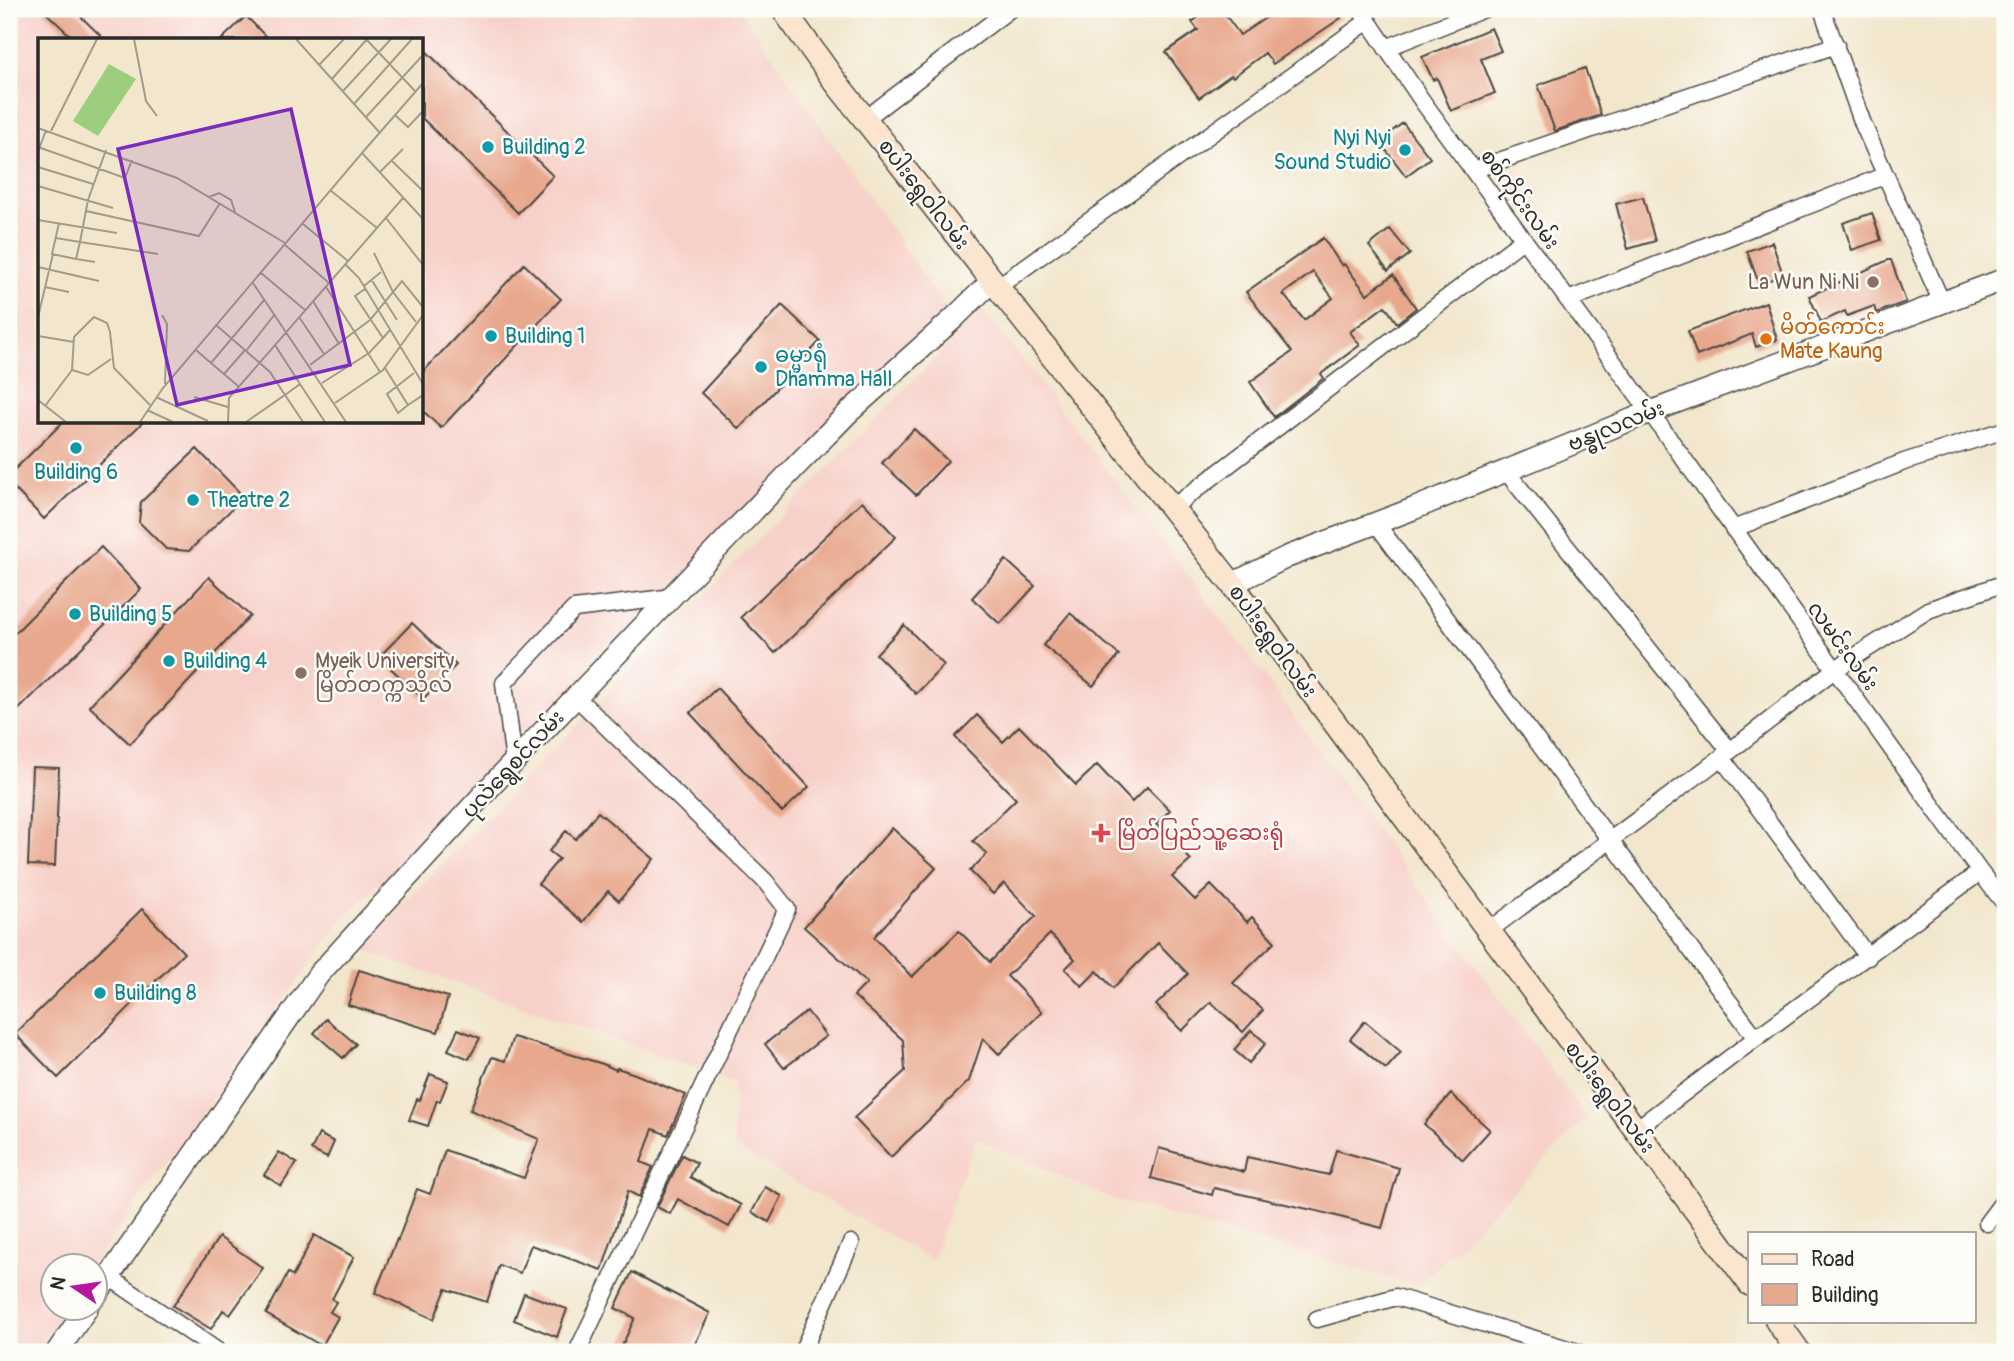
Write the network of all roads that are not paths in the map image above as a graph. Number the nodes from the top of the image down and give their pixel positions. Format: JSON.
{"nodes":[{"id":1,"x":783,"y":9,"type":"edge"},
{"id":2,"x":1010,"y":9,"type":"edge"},
{"id":3,"x":1484,"y":9,"type":"edge"},
{"id":4,"x":1822,"y":9,"type":"edge"},
{"id":5,"x":1364,"y":15,"type":"edge"},
{"id":6,"x":1836,"y":45,"type":"junction"},
{"id":7,"x":1386,"y":48,"type":"junction"},
{"id":8,"x":864,"y":119,"type":"junction"},
{"id":9,"x":1473,"y":170,"type":"junction"},
{"id":10,"x":1886,"y":176,"type":"junction"},
{"id":11,"x":1524,"y":239,"type":"junction"},
{"id":12,"x":2005,"y":279,"type":"edge"},
{"id":13,"x":994,"y":284,"type":"junction"},
{"id":14,"x":1568,"y":300,"type":"junction"},
{"id":15,"x":1942,"y":303,"type":"junction"},
{"id":16,"x":1650,"y":412,"type":"junction"},
{"id":17,"x":2005,"y":430,"type":"edge"},
{"id":18,"x":1506,"y":471,"type":"junction"},
{"id":19,"x":1172,"y":508,"type":"junction"},
{"id":20,"x":1376,"y":523,"type":"junction"},
{"id":21,"x":1733,"y":529,"type":"junction"},
{"id":22,"x":2005,"y":583,"type":"edge"},
{"id":23,"x":1232,"y":584,"type":"junction"},
{"id":24,"x":673,"y":597,"type":"junction"},
{"id":25,"x":1834,"y":670,"type":"junction"},
{"id":26,"x":576,"y":697,"type":"junction"},
{"id":27,"x":1726,"y":755,"type":"junction"},
{"id":28,"x":514,"y":762,"type":"junction"},
{"id":29,"x":1611,"y":840,"type":"junction"},
{"id":30,"x":1980,"y":872,"type":"junction"},
{"id":31,"x":2005,"y":904,"type":"edge"},
{"id":32,"x":1487,"y":932,"type":"junction"},
{"id":33,"x":1868,"y":957,"type":"junction"},
{"id":34,"x":1756,"y":1038,"type":"junction"},
{"id":35,"x":1635,"y":1130,"type":"junction"},
{"id":36,"x":2005,"y":1199,"type":"edge"},
{"id":37,"x":1987,"y":1223,"type":"dead end"},
{"id":38,"x":851,"y":1243,"type":"dead end"},
{"id":39,"x":109,"y":1277,"type":"joint"},
{"id":40,"x":1748,"y":1281,"type":"edge"},
{"id":41,"x":1317,"y":1319,"type":"dead end"},
{"id":42,"x":77,"y":1322,"type":"edge"},
{"id":43,"x":1778,"y":1322,"type":"edge"},
{"id":44,"x":57,"y":1352,"type":"edge"},
{"id":45,"x":219,"y":1352,"type":"edge"},
{"id":46,"x":578,"y":1352,"type":"edge"},
{"id":47,"x":802,"y":1352,"type":"edge"},
{"id":48,"x":1578,"y":1352,"type":"edge"},
{"id":49,"x":1799,"y":1352,"type":"edge"}],
"edges":[{"from":1,"to":8,"type":"main road","name":"စပါးရွေဝါလမ်း"},
{"from":2,"to":8,"type":"street"},
{"from":3,"to":7,"type":"street"},
{"from":4,"to":6,"type":"street"},
{"from":5,"to":7,"type":"street","name":"စစ်ကိုင်းလမ်း"},
{"from":5,"to":13,"type":"street"},
{"from":6,"to":9,"type":"street"},
{"from":6,"to":10,"type":"street"},
{"from":7,"to":9,"type":"street","name":"စစ်ကိုင်းလမ်း"},
{"from":8,"to":13,"type":"main road","name":"စပါးရွေဝါလမ်း"},
{"from":9,"to":11,"type":"street","name":"စစ်ကိုင်းလမ်း"},
{"from":10,"to":14,"type":"street"},
{"from":10,"to":15,"type":"street"},
{"from":11,"to":14,"type":"street","name":"စစ်ကိုင်းလမ်း"},
{"from":11,"to":19,"type":"street"},
{"from":12,"to":15,"type":"street","name":"ဗန္ဓုလလမ်း"},
{"from":13,"to":19,"type":"main road","name":"စပါးရွေဝါလမ်း"},
{"from":13,"to":24,"type":"street","name":"ပုလဲရွေစင်လမ်း"},
{"from":14,"to":16,"type":"street","name":"စစ်ကိုင်းလမ်း"},
{"from":15,"to":16,"type":"street","name":"ဗန္ဓုလလမ်း"},
{"from":16,"to":18,"type":"street","name":"ဗန္ဓုလလမ်း"},
{"from":16,"to":21,"type":"street","name":"လမင်းလမ်း"},
{"from":17,"to":21,"type":"street"},
{"from":18,"to":20,"type":"street","name":"ဗန္ဓုလလမ်း"},
{"from":18,"to":27,"type":"street"},
{"from":19,"to":23,"type":"main road","name":"စပါးရွေဝါလမ်း"},
{"from":20,"to":23,"type":"street","name":"ဗန္ဓုလလမ်း"},
{"from":20,"to":29,"type":"street"},
{"from":21,"to":25,"type":"street","name":"လမင်းလမ်း"},
{"from":22,"to":25,"type":"street"},
{"from":23,"to":32,"type":"main road","name":"စပါးရွေဝါလမ်း"},
{"from":24,"to":26,"type":"street","name":"ပုလဲရွေစင်လမ်း"},
{"from":24,"to":28,"type":"street"},
{"from":25,"to":27,"type":"street"},
{"from":25,"to":30,"type":"street","name":"လမင်းလမ်း"},
{"from":26,"to":28,"type":"street","name":"ပုလဲရွေစင်လမ်း"},
{"from":26,"to":46,"type":"street"},
{"from":27,"to":29,"type":"street"},
{"from":27,"to":33,"type":"street"},
{"from":28,"to":39,"type":"street","name":"ပုလဲရွေစင်လမ်း"},
{"from":29,"to":32,"type":"street"},
{"from":29,"to":34,"type":"street"},
{"from":30,"to":31,"type":"street","name":"လမင်းလမ်း"},
{"from":30,"to":33,"type":"street"},
{"from":32,"to":35,"type":"main road","name":"စပါးရွေဝါလမ်း"},
{"from":33,"to":34,"type":"street"},
{"from":34,"to":35,"type":"street"},
{"from":35,"to":40,"type":"main road","name":"စပါးရွေဝါလမ်း"},
{"from":36,"to":37,"type":"street"},
{"from":38,"to":47,"type":"street"},
{"from":39,"to":45,"type":"street"},
{"from":41,"to":48,"type":"street"},
{"from":42,"to":44,"type":"street"},
{"from":43,"to":49,"type":"main road"}]}
